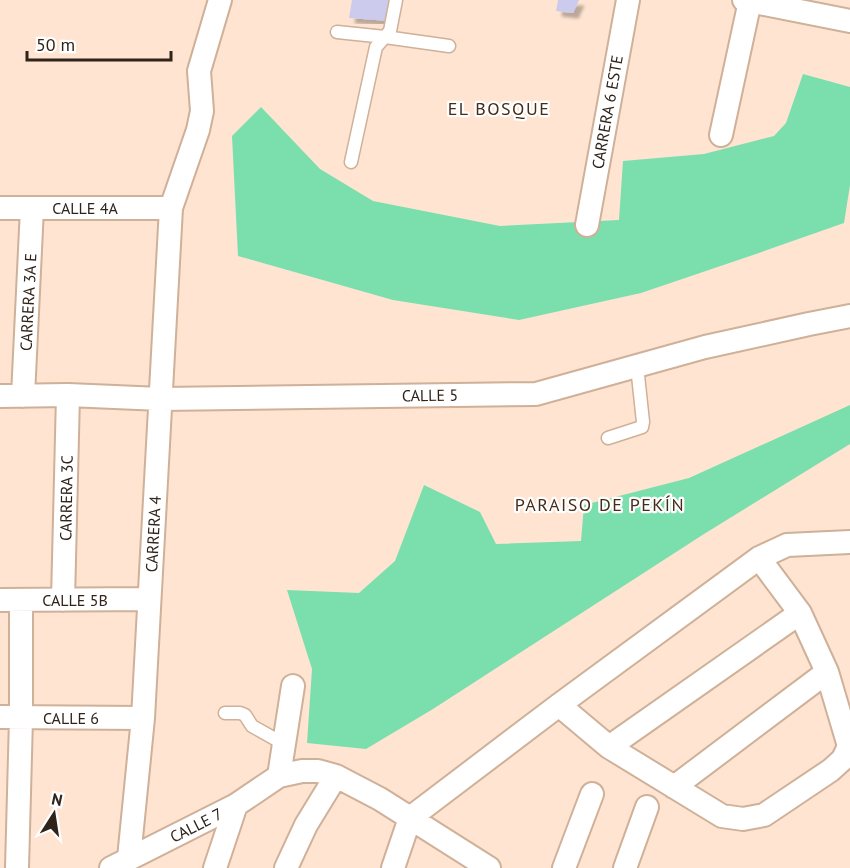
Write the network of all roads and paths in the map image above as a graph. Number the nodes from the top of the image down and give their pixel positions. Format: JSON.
{"nodes":[{"id":1,"x":220,"y":0,"type":"edge"},
{"id":2,"x":396,"y":0,"type":"edge"},
{"id":3,"x":628,"y":0,"type":"edge"},
{"id":4,"x":747,"y":1,"type":"edge"},
{"id":5,"x":787,"y":4,"type":"edge"},
{"id":6,"x":850,"y":21,"type":"edge"},
{"id":7,"x":337,"y":32,"type":"dead end"},
{"id":8,"x":386,"y":37,"type":"junction"},
{"id":9,"x":449,"y":46,"type":"dead end"},
{"id":10,"x":721,"y":135,"type":"dead end"},
{"id":11,"x":351,"y":162,"type":"dead end"},
{"id":12,"x":0,"y":208,"type":"edge"},
{"id":13,"x":32,"y":208,"type":"junction"},
{"id":14,"x":171,"y":208,"type":"junction"},
{"id":15,"x":587,"y":225,"type":"dead end"},
{"id":16,"x":850,"y":316,"type":"edge"},
{"id":17,"x":637,"y":366,"type":"junction"},
{"id":18,"x":68,"y":395,"type":"junction"},
{"id":19,"x":0,"y":396,"type":"edge"},
{"id":20,"x":23,"y":396,"type":"junction"},
{"id":21,"x":160,"y":399,"type":"junction"},
{"id":22,"x":608,"y":438,"type":"dead end"},
{"id":23,"x":850,"y":542,"type":"edge"},
{"id":24,"x":759,"y":558,"type":"junction"},
{"id":25,"x":149,"y":599,"type":"junction"},
{"id":26,"x":11,"y":600,"type":"edge"},
{"id":27,"x":63,"y":600,"type":"junction"},
{"id":28,"x":800,"y":613,"type":"junction"},
{"id":29,"x":827,"y":672,"type":"junction"},
{"id":30,"x":293,"y":686,"type":"dead end"},
{"id":31,"x":559,"y":705,"type":"junction"},
{"id":32,"x":225,"y":713,"type":"dead end"},
{"id":33,"x":10,"y":718,"type":"edge"},
{"id":34,"x":143,"y":718,"type":"junction"},
{"id":35,"x":284,"y":744,"type":"junction"},
{"id":36,"x":609,"y":747,"type":"junction"},
{"id":37,"x":279,"y":776,"type":"junction"},
{"id":38,"x":336,"y":776,"type":"junction"},
{"id":39,"x":674,"y":787,"type":"junction"},
{"id":40,"x":592,"y":794,"type":"dead end"},
{"id":41,"x":236,"y":805,"type":"junction"},
{"id":42,"x":647,"y":807,"type":"dead end"},
{"id":43,"x":410,"y":818,"type":"junction"},
{"id":44,"x":120,"y":863,"type":"edge"},
{"id":45,"x":17,"y":868,"type":"edge"},
{"id":46,"x":215,"y":868,"type":"edge"},
{"id":47,"x":285,"y":868,"type":"edge"},
{"id":48,"x":393,"y":868,"type":"edge"},
{"id":49,"x":489,"y":868,"type":"edge"},
{"id":50,"x":564,"y":868,"type":"edge"},
{"id":51,"x":625,"y":868,"type":"edge"}],
"edges":[{"from":1,"to":14,"type":"street","name":"CARRERA 4"},
{"from":2,"to":8,"type":"lane"},
{"from":3,"to":15,"type":"street","name":"CARRERA 6 ESTE"},
{"from":4,"to":5,"type":"street"},
{"from":4,"to":10,"type":"street"},
{"from":5,"to":6,"type":"street"},
{"from":7,"to":8,"type":"lane"},
{"from":8,"to":9,"type":"lane"},
{"from":8,"to":11,"type":"lane"},
{"from":12,"to":13,"type":"street","name":"CALLE 4A"},
{"from":13,"to":14,"type":"street","name":"CALLE 4A"},
{"from":13,"to":20,"type":"street","name":"CARRERA 3A E"},
{"from":14,"to":21,"type":"street","name":"CARRERA 4"},
{"from":16,"to":17,"type":"street","name":"CALLE 5"},
{"from":17,"to":21,"type":"street","name":"CALLE 5"},
{"from":17,"to":22,"type":"lane"},
{"from":18,"to":20,"type":"street","name":"CALLE 5"},
{"from":18,"to":21,"type":"street","name":"CALLE 5"},
{"from":18,"to":27,"type":"street","name":"CARRERA 3C"},
{"from":19,"to":20,"type":"street","name":"CALLE 5"},
{"from":21,"to":25,"type":"street","name":"CARRERA 4"},
{"from":23,"to":24,"type":"street"},
{"from":24,"to":28,"type":"street"},
{"from":24,"to":31,"type":"street"},
{"from":25,"to":27,"type":"street","name":"CALLE 5B"},
{"from":25,"to":34,"type":"street","name":"CARRERA 4"},
{"from":26,"to":27,"type":"street","name":"CALLE 5B"},
{"from":26,"to":33,"type":"street"},
{"from":28,"to":29,"type":"street"},
{"from":28,"to":36,"type":"street"},
{"from":29,"to":39,"type":"street"},
{"from":29,"to":39,"type":"street"},
{"from":30,"to":35,"type":"street"},
{"from":31,"to":36,"type":"street"},
{"from":31,"to":43,"type":"street"},
{"from":32,"to":35,"type":"lane"},
{"from":33,"to":34,"type":"street","name":"CALLE 6"},
{"from":33,"to":45,"type":"street"},
{"from":34,"to":44,"type":"street","name":"CARRERA 4"},
{"from":35,"to":37,"type":"street"},
{"from":36,"to":39,"type":"street"},
{"from":37,"to":38,"type":"street"},
{"from":37,"to":41,"type":"street","name":"CALLE 7"},
{"from":38,"to":43,"type":"street"},
{"from":38,"to":47,"type":"street"},
{"from":40,"to":50,"type":"street"},
{"from":41,"to":44,"type":"street","name":"CALLE 7"},
{"from":41,"to":46,"type":"street"},
{"from":42,"to":51,"type":"street"},
{"from":43,"to":48,"type":"street"},
{"from":43,"to":49,"type":"street"}]}
